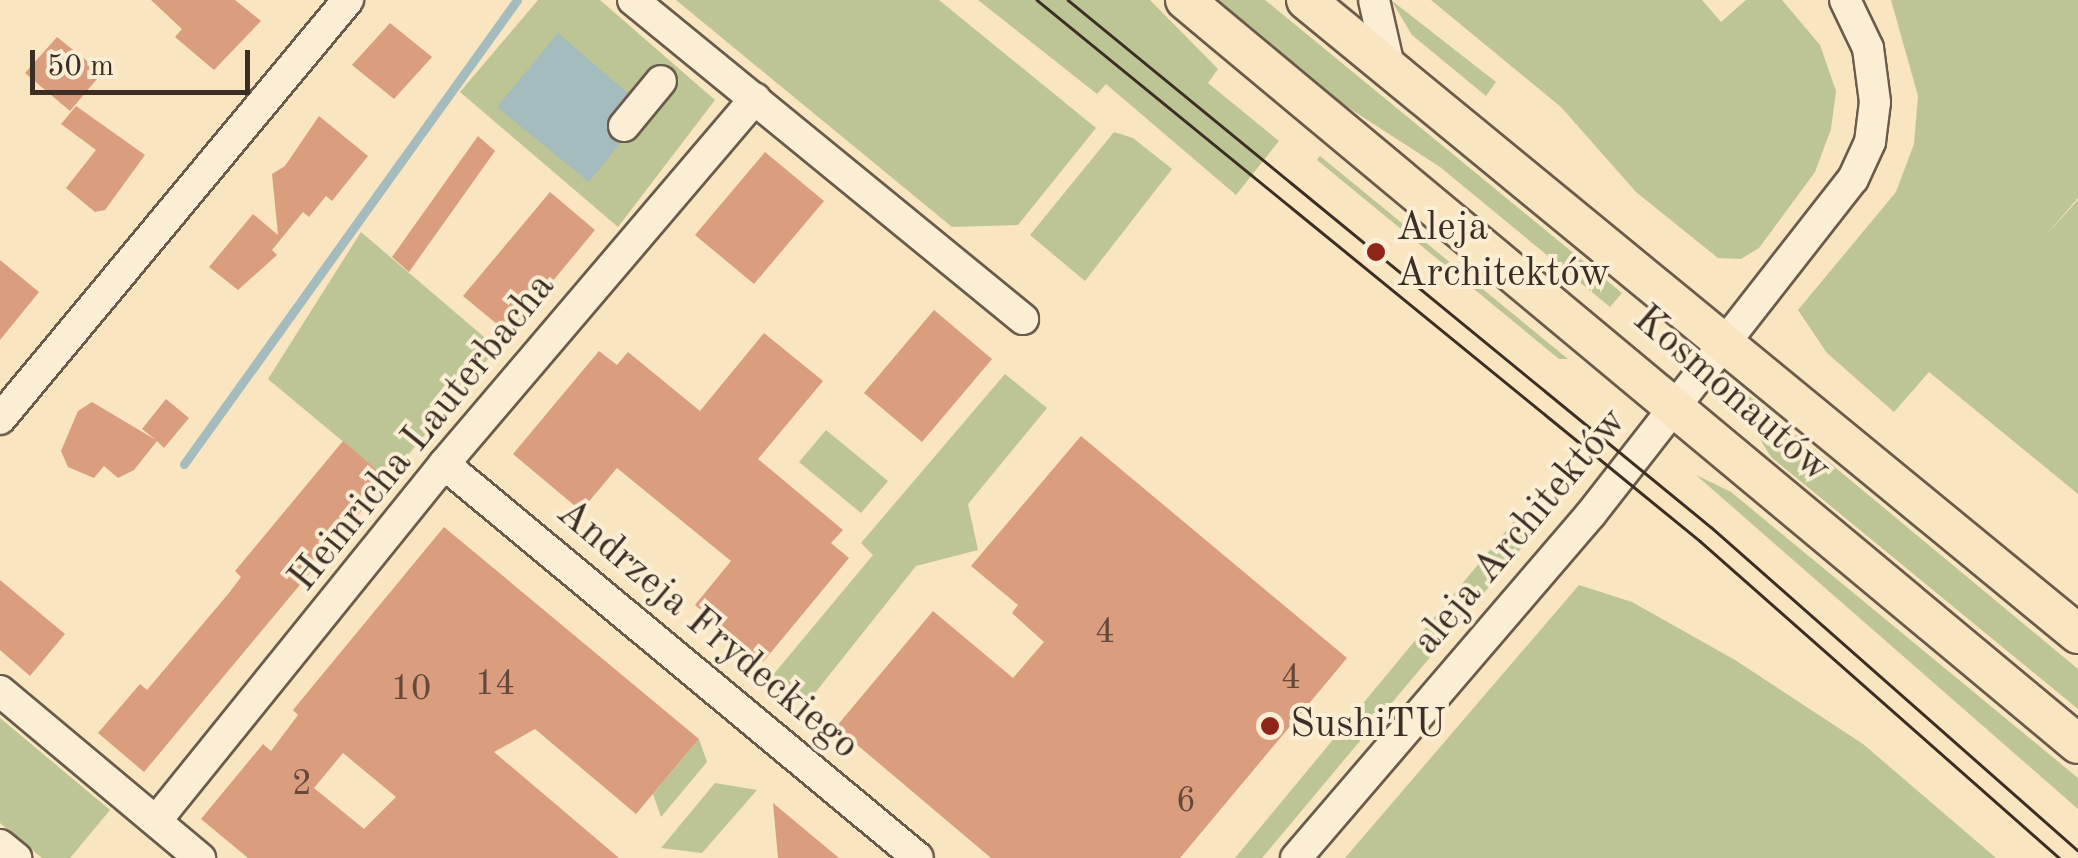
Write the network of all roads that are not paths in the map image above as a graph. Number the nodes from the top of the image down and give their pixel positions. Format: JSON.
{"nodes":[{"id":1,"x":348,"y":0,"type":"edge"},
{"id":2,"x":633,"y":0,"type":"edge"},
{"id":3,"x":1184,"y":0,"type":"edge"},
{"id":4,"x":1306,"y":0,"type":"edge"},
{"id":5,"x":1374,"y":0,"type":"edge"},
{"id":6,"x":1845,"y":0,"type":"edge"},
{"id":7,"x":1390,"y":66,"type":"junction"},
{"id":8,"x":661,"y":82,"type":"dead end"},
{"id":9,"x":755,"y":100,"type":"junction"},
{"id":10,"x":624,"y":126,"type":"dead end"},
{"id":11,"x":1022,"y":318,"type":"dead end"},
{"id":12,"x":1724,"y":345,"type":"junction"},
{"id":13,"x":1678,"y":405,"type":"junction"},
{"id":14,"x":0,"y":419,"type":"edge"},
{"id":15,"x":444,"y":464,"type":"junction"},
{"id":16,"x":2078,"y":634,"type":"edge"},
{"id":17,"x":0,"y":691,"type":"edge"},
{"id":18,"x":2078,"y":744,"type":"edge"},
{"id":19,"x":156,"y":821,"type":"junction"},
{"id":20,"x":0,"y":844,"type":"edge"},
{"id":21,"x":16,"y":858,"type":"edge"},
{"id":22,"x":200,"y":858,"type":"edge"},
{"id":23,"x":918,"y":858,"type":"edge"},
{"id":24,"x":1296,"y":858,"type":"edge"}],
"edges":[{"from":1,"to":14,"type":"street"},
{"from":2,"to":9,"type":"street"},
{"from":3,"to":13,"type":"main road","name":"Kosmonautów"},
{"from":4,"to":7,"type":"main road","name":"Kosmonautów"},
{"from":5,"to":7,"type":"street"},
{"from":6,"to":12,"type":"street","name":"aleja Architektów"},
{"from":7,"to":12,"type":"main road","name":"Kosmonautów"},
{"from":8,"to":10,"type":"street"},
{"from":9,"to":11,"type":"street"},
{"from":9,"to":15,"type":"street","name":"Heinricha Lauterbacha"},
{"from":12,"to":13,"type":"street","name":"aleja Architektów"},
{"from":12,"to":16,"type":"main road","name":"Kosmonautów"},
{"from":13,"to":18,"type":"main road","name":"Kosmonautów"},
{"from":13,"to":24,"type":"street","name":"aleja Architektów"},
{"from":15,"to":19,"type":"street","name":"Heinricha Lauterbacha"},
{"from":15,"to":23,"type":"street","name":"Andrzeja Frydeckiego"},
{"from":17,"to":19,"type":"street"},
{"from":19,"to":22,"type":"street"},
{"from":20,"to":21,"type":"street"}]}
